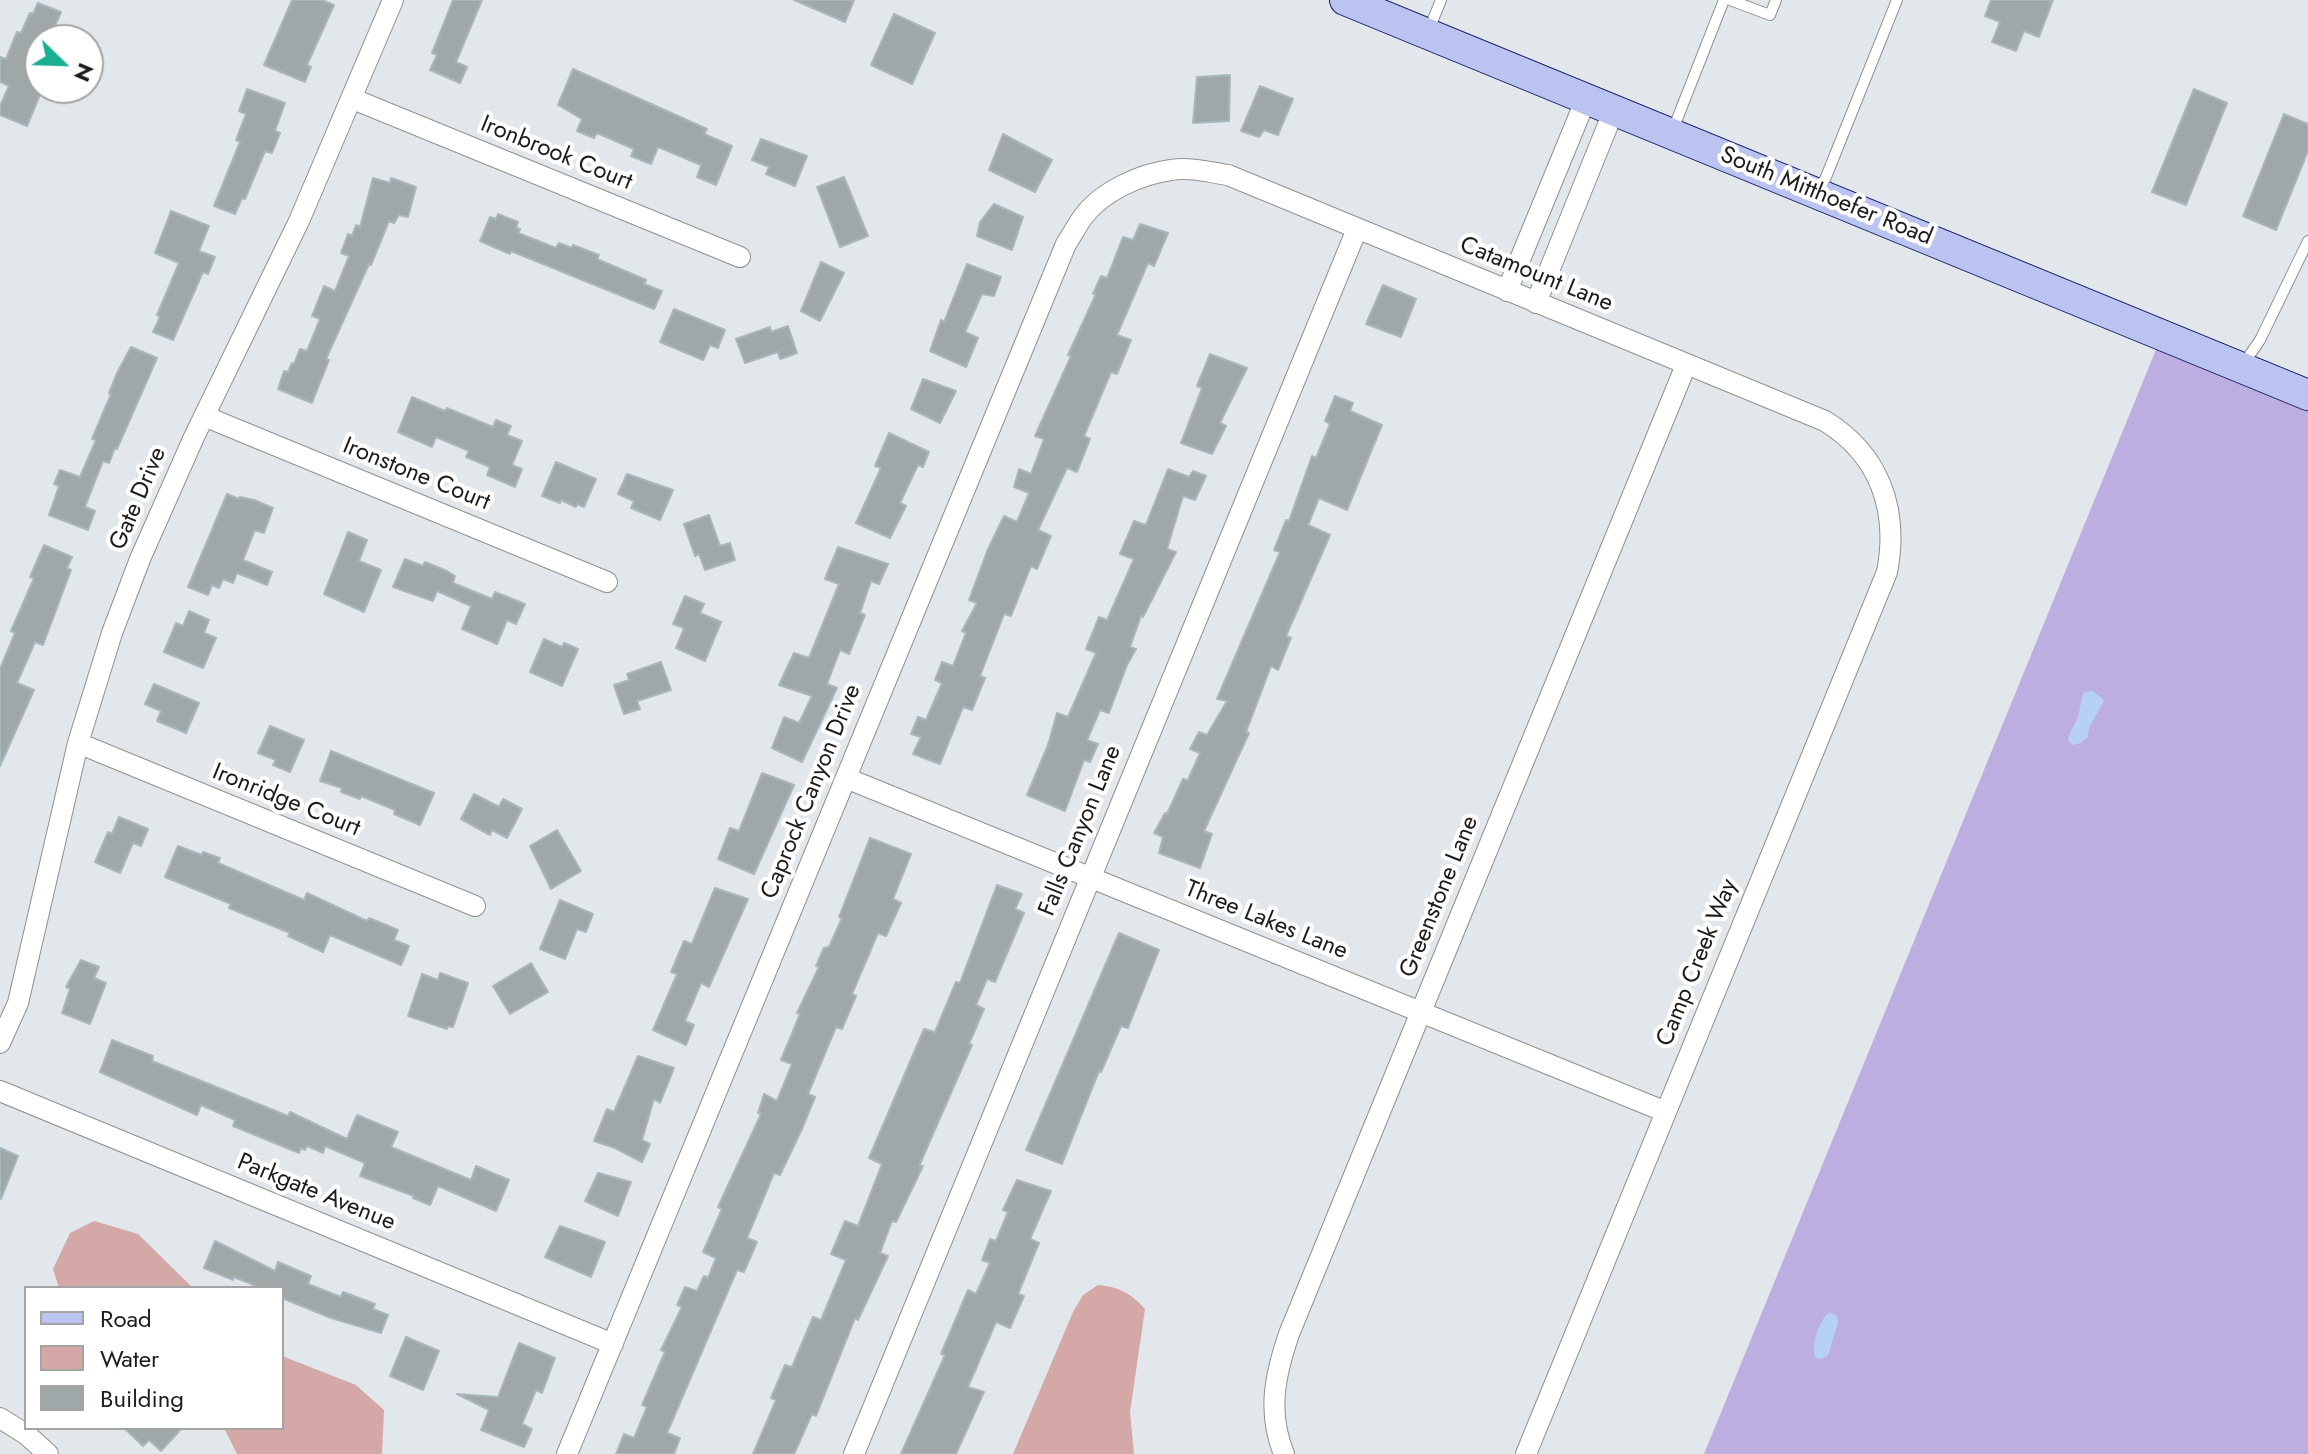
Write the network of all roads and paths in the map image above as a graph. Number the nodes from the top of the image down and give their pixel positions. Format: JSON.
{"nodes":[{"id":1,"x":393,"y":0,"type":"edge"},
{"id":2,"x":1345,"y":0,"type":"edge"},
{"id":3,"x":1441,"y":0,"type":"edge"},
{"id":4,"x":1727,"y":0,"type":"edge"},
{"id":5,"x":1776,"y":0,"type":"edge"},
{"id":6,"x":1897,"y":0,"type":"edge"},
{"id":7,"x":1427,"y":34,"type":"junction"},
{"id":8,"x":353,"y":99,"type":"junction"},
{"id":9,"x":1586,"y":99,"type":"junction"},
{"id":10,"x":1614,"y":110,"type":"junction"},
{"id":11,"x":1671,"y":134,"type":"junction"},
{"id":12,"x":1139,"y":178,"type":"joint"},
{"id":13,"x":1819,"y":194,"type":"junction"},
{"id":14,"x":1357,"y":229,"type":"junction"},
{"id":15,"x":2308,"y":241,"type":"edge"},
{"id":16,"x":740,"y":257,"type":"dead end"},
{"id":17,"x":1507,"y":291,"type":"junction"},
{"id":18,"x":1536,"y":303,"type":"junction"},
{"id":19,"x":1686,"y":365,"type":"junction"},
{"id":20,"x":2241,"y":367,"type":"junction"},
{"id":21,"x":2308,"y":395,"type":"edge"},
{"id":22,"x":204,"y":416,"type":"junction"},
{"id":23,"x":1883,"y":487,"type":"joint"},
{"id":24,"x":607,"y":582,"type":"dead end"},
{"id":25,"x":78,"y":743,"type":"junction"},
{"id":26,"x":846,"y":778,"type":"junction"},
{"id":27,"x":1090,"y":878,"type":"junction"},
{"id":28,"x":475,"y":906,"type":"dead end"},
{"id":29,"x":1421,"y":1013,"type":"junction"},
{"id":30,"x":0,"y":1043,"type":"edge"},
{"id":31,"x":0,"y":1091,"type":"edge"},
{"id":32,"x":1666,"y":1112,"type":"junction"},
{"id":33,"x":613,"y":1344,"type":"junction"},
{"id":34,"x":0,"y":1418,"type":"edge"},
{"id":35,"x":48,"y":1454,"type":"edge"},
{"id":36,"x":567,"y":1454,"type":"edge"},
{"id":37,"x":854,"y":1454,"type":"edge"},
{"id":38,"x":1284,"y":1454,"type":"edge"},
{"id":39,"x":1526,"y":1454,"type":"edge"}],
"edges":[{"from":1,"to":8,"type":"street","name":"Gate Drive"},
{"from":2,"to":7,"type":"main road","name":"South Mitthoefer Road"},
{"from":3,"to":7,"type":"lane"},
{"from":4,"to":5,"type":"lane"},
{"from":4,"to":11,"type":"lane"},
{"from":6,"to":13,"type":"lane"},
{"from":7,"to":9,"type":"main road","name":"South Mitthoefer Road"},
{"from":8,"to":16,"type":"street","name":"Ironbrook Court"},
{"from":8,"to":22,"type":"street","name":"Gate Drive"},
{"from":9,"to":10,"type":"main road","name":"South Mitthoefer Road"},
{"from":9,"to":17,"type":"street"},
{"from":10,"to":11,"type":"main road","name":"South Mitthoefer Road"},
{"from":10,"to":18,"type":"street"},
{"from":11,"to":13,"type":"main road","name":"South Mitthoefer Road"},
{"from":12,"to":14,"type":"street","name":"Catamount Lane"},
{"from":12,"to":26,"type":"street","name":"Caprock Canyon Drive"},
{"from":13,"to":20,"type":"main road","name":"South Mitthoefer Road"},
{"from":14,"to":17,"type":"street","name":"Catamount Lane"},
{"from":14,"to":27,"type":"street","name":"Falls Canyon Lane"},
{"from":15,"to":20,"type":"lane"},
{"from":17,"to":18,"type":"street","name":"Catamount Lane"},
{"from":18,"to":19,"type":"street","name":"Catamount Lane"},
{"from":19,"to":23,"type":"street","name":"Catamount Lane"},
{"from":19,"to":29,"type":"street","name":"Greenstone Lane"},
{"from":20,"to":21,"type":"main road","name":"South Mitthoefer Road"},
{"from":22,"to":24,"type":"street","name":"Ironstone Court"},
{"from":22,"to":25,"type":"street","name":"Gate Drive"},
{"from":23,"to":32,"type":"street","name":"Camp Creek Way"},
{"from":25,"to":28,"type":"street","name":"Ironridge Court"},
{"from":25,"to":30,"type":"street","name":"Gate Drive"},
{"from":26,"to":27,"type":"street","name":"Three Lakes Lane"},
{"from":26,"to":33,"type":"street","name":"Caprock Canyon Drive"},
{"from":27,"to":29,"type":"street","name":"Three Lakes Lane"},
{"from":27,"to":37,"type":"street","name":"Falls Canyon Lane"},
{"from":29,"to":32,"type":"street","name":"Three Lakes Lane"},
{"from":29,"to":38,"type":"street","name":"Greenstone Lane"},
{"from":31,"to":33,"type":"street","name":"Parkgate Avenue"},
{"from":32,"to":39,"type":"street","name":"Camp Creek Way"},
{"from":33,"to":36,"type":"street","name":"Caprock Canyon Drive"},
{"from":34,"to":35,"type":"street"}]}
